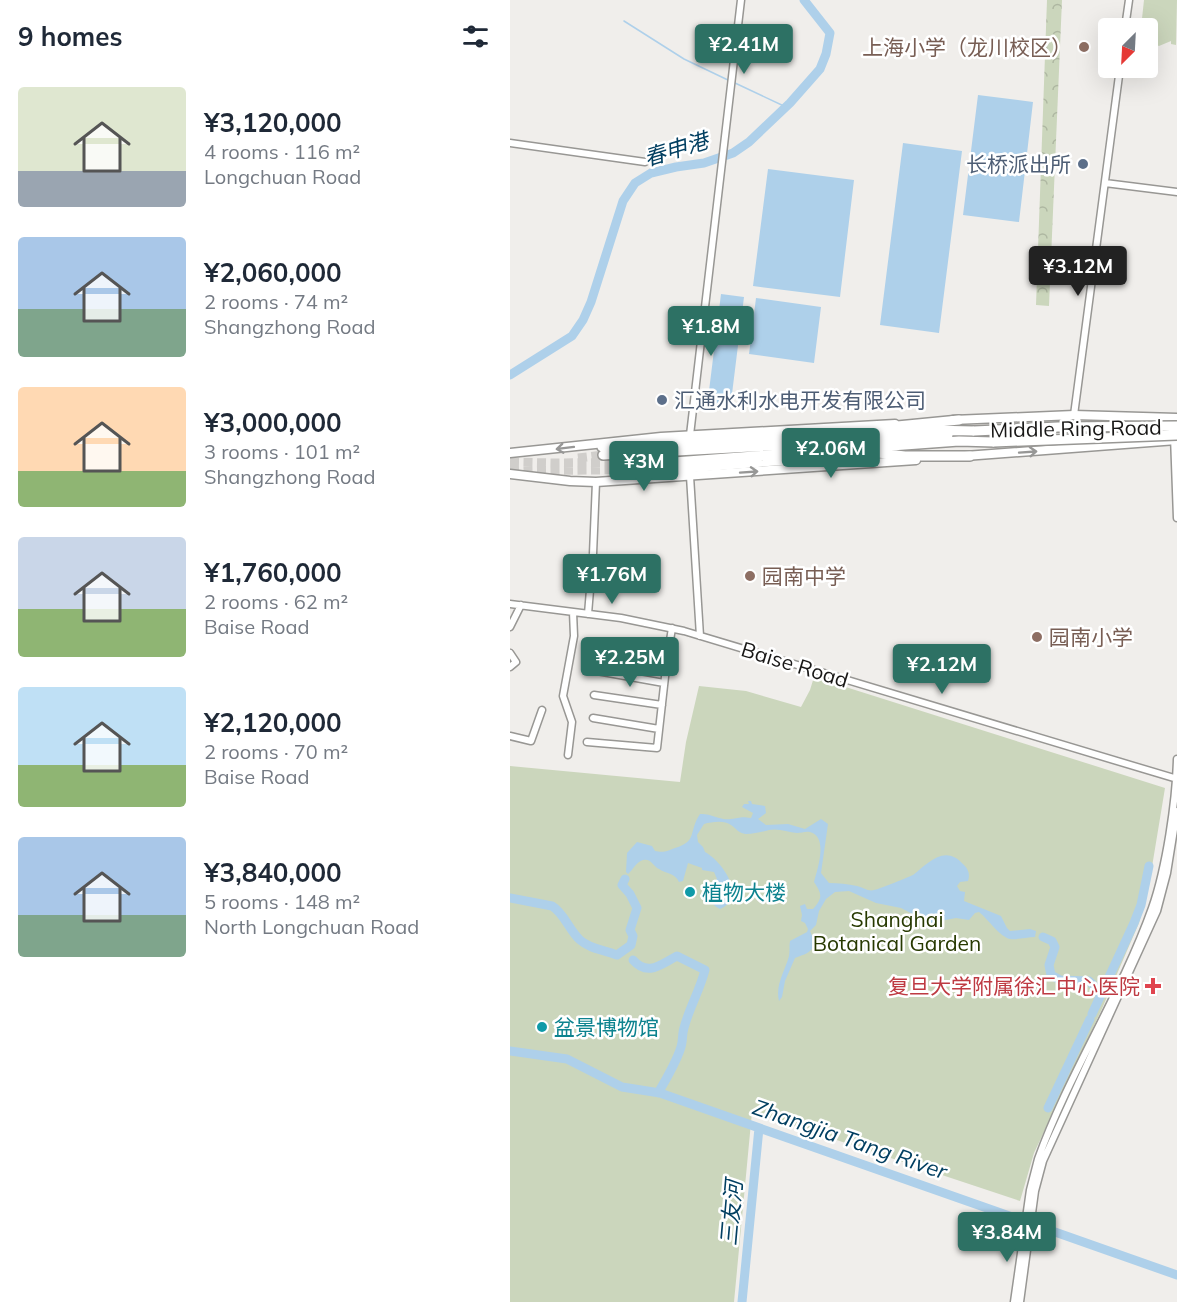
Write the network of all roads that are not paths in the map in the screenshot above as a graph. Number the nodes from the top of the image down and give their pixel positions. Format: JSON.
{"nodes":[{"id":1,"x":741,"y":0,"type":"edge"},
{"id":2,"x":1129,"y":0,"type":"edge"},
{"id":3,"x":1126,"y":18,"type":"edge"},
{"id":4,"x":1119,"y":78,"type":"edge"},
{"id":5,"x":510,"y":142,"type":"edge"},
{"id":6,"x":645,"y":162,"type":"dead end"},
{"id":7,"x":1105,"y":183,"type":"junction"},
{"id":8,"x":1177,"y":192,"type":"edge"},
{"id":9,"x":1074,"y":415,"type":"junction"},
{"id":10,"x":959,"y":420,"type":"junction"},
{"id":11,"x":1176,"y":421,"type":"edge"},
{"id":12,"x":690,"y":435,"type":"junction"},
{"id":13,"x":1176,"y":438,"type":"edge"},
{"id":14,"x":759,"y":439,"type":"junction"},
{"id":15,"x":900,"y":442,"type":"junction"},
{"id":16,"x":510,"y":453,"type":"edge"},
{"id":17,"x":878,"y":453,"type":"junction"},
{"id":18,"x":970,"y":456,"type":"junction"},
{"id":19,"x":510,"y":474,"type":"edge"},
{"id":20,"x":690,"y":476,"type":"junction"},
{"id":21,"x":596,"y":482,"type":"junction"},
{"id":22,"x":1177,"y":518,"type":"edge"},
{"id":23,"x":510,"y":604,"type":"edge"},
{"id":24,"x":521,"y":606,"type":"junction"},
{"id":25,"x":573,"y":612,"type":"junction"},
{"id":26,"x":588,"y":614,"type":"junction"},
{"id":27,"x":510,"y":627,"type":"edge"},
{"id":28,"x":672,"y":628,"type":"junction"},
{"id":29,"x":700,"y":636,"type":"junction"},
{"id":30,"x":603,"y":649,"type":"dead end"},
{"id":31,"x":510,"y":653,"type":"edge"},
{"id":32,"x":667,"y":659,"type":"junction"},
{"id":33,"x":510,"y":667,"type":"edge"},
{"id":34,"x":597,"y":671,"type":"dead end"},
{"id":35,"x":664,"y":683,"type":"junction"},
{"id":36,"x":594,"y":694,"type":"dead end"},
{"id":37,"x":662,"y":705,"type":"junction"},
{"id":38,"x":542,"y":710,"type":"dead end"},
{"id":39,"x":593,"y":718,"type":"dead end"},
{"id":40,"x":659,"y":729,"type":"junction"},
{"id":41,"x":510,"y":736,"type":"edge"},
{"id":42,"x":587,"y":742,"type":"dead end"},
{"id":43,"x":568,"y":755,"type":"dead end"},
{"id":44,"x":1177,"y":759,"type":"edge"},
{"id":45,"x":1177,"y":779,"type":"edge"},
{"id":46,"x":1177,"y":811,"type":"edge"},
{"id":47,"x":1029,"y":1210,"type":"junction"},
{"id":48,"x":1027,"y":1228,"type":"junction"},
{"id":49,"x":1014,"y":1302,"type":"edge"},
{"id":50,"x":1020,"y":1302,"type":"edge"}],
"edges":[{"from":1,"to":12,"type":"street"},
{"from":2,"to":3,"type":"street"},
{"from":4,"to":7,"type":"street"},
{"from":5,"to":6,"type":"street"},
{"from":7,"to":8,"type":"street"},
{"from":7,"to":9,"type":"street"},
{"from":9,"to":10,"type":"main road"},
{"from":9,"to":11,"type":"main road"},
{"from":10,"to":12,"type":"main road"},
{"from":10,"to":14,"type":"highway"},
{"from":11,"to":13,"type":"street"},
{"from":11,"to":15,"type":"highway","name":"Middle Ring Road","bridge":true},
{"from":12,"to":16,"type":"main road","one_way":true},
{"from":13,"to":15,"type":"highway","name":"Middle Ring Road","bridge":true},
{"from":18,"to":13,"type":"main road","one_way":true},
{"from":13,"to":22,"type":"street"},
{"from":14,"to":15,"type":"highway","name":"Middle Ring Road"},
{"from":14,"to":15,"type":"highway","name":"Middle Ring Road"},
{"from":15,"to":17,"type":"highway","name":"Middle Ring Road"},
{"from":15,"to":17,"type":"highway","name":"Middle Ring Road"},
{"from":17,"to":18,"type":"highway"},
{"from":20,"to":18,"type":"main road","one_way":true},
{"from":19,"to":21,"type":"main road"},
{"from":20,"to":21,"type":"main road"},
{"from":20,"to":29,"type":"street"},
{"from":21,"to":26,"type":"street"},
{"from":23,"to":24,"type":"street","name":"Baise Road"},
{"from":24,"to":25,"type":"street","name":"Baise Road"},
{"from":24,"to":27,"type":"street"},
{"from":25,"to":26,"type":"street","name":"Baise Road"},
{"from":25,"to":43,"type":"street"},
{"from":26,"to":28,"type":"street","name":"Baise Road"},
{"from":28,"to":29,"type":"street","name":"Baise Road"},
{"from":28,"to":32,"type":"street"},
{"from":29,"to":45,"type":"street","name":"Baise Road"},
{"from":30,"to":32,"type":"street"},
{"from":31,"to":33,"type":"street"},
{"from":32,"to":35,"type":"street"},
{"from":34,"to":35,"type":"street"},
{"from":35,"to":37,"type":"street"},
{"from":36,"to":37,"type":"street"},
{"from":37,"to":40,"type":"street"},
{"from":38,"to":41,"type":"street"},
{"from":39,"to":40,"type":"street"},
{"from":40,"to":42,"type":"street"},
{"from":44,"to":45,"type":"street"},
{"from":45,"to":47,"type":"street"},
{"from":46,"to":47,"type":"street"},
{"from":47,"to":48,"type":"street"},
{"from":48,"to":49,"type":"street"},
{"from":48,"to":50,"type":"street"}]}
